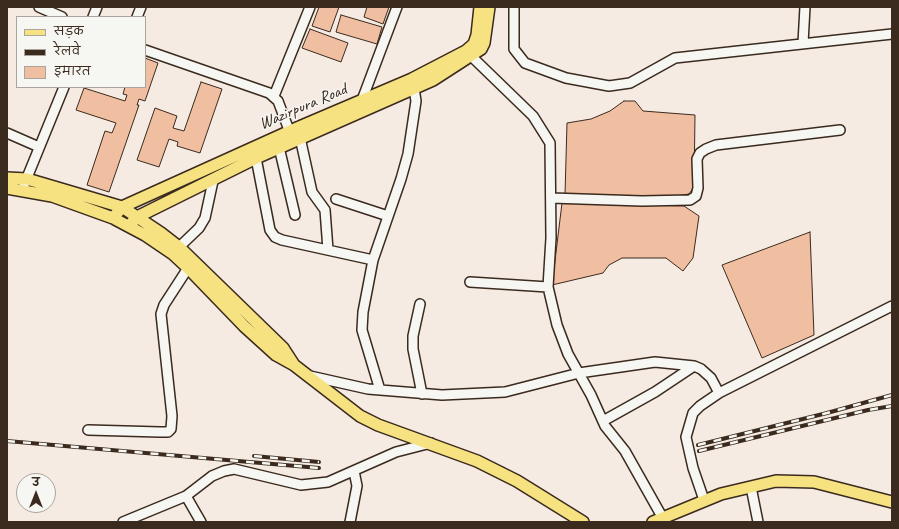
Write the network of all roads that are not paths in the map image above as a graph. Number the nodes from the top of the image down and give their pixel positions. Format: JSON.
{"nodes":[{"id":1,"x":39,"y":7,"type":"edge"},
{"id":2,"x":142,"y":7,"type":"edge"},
{"id":3,"x":310,"y":7,"type":"edge"},
{"id":4,"x":397,"y":7,"type":"edge"},
{"id":5,"x":514,"y":7,"type":"edge"},
{"id":6,"x":805,"y":7,"type":"edge"},
{"id":7,"x":481,"y":8,"type":"edge"},
{"id":8,"x":60,"y":16,"type":"edge"},
{"id":9,"x":138,"y":16,"type":"edge"},
{"id":10,"x":892,"y":34,"type":"edge"},
{"id":11,"x":803,"y":43,"type":"junction"},
{"id":12,"x":146,"y":50,"type":"edge"},
{"id":13,"x":468,"y":53,"type":"junction"},
{"id":14,"x":413,"y":83,"type":"junction"},
{"id":15,"x":64,"y":88,"type":"edge"},
{"id":16,"x":274,"y":96,"type":"junction"},
{"id":17,"x":362,"y":100,"type":"junction"},
{"id":18,"x":840,"y":130,"type":"dead end"},
{"id":19,"x":7,"y":133,"type":"edge"},
{"id":20,"x":295,"y":135,"type":"junction"},
{"id":21,"x":278,"y":143,"type":"junction"},
{"id":22,"x":39,"y":147,"type":"junction"},
{"id":23,"x":256,"y":158,"type":"junction"},
{"id":24,"x":7,"y":178,"type":"edge"},
{"id":25,"x":213,"y":181,"type":"junction"},
{"id":26,"x":24,"y":184,"type":"junction"},
{"id":27,"x":7,"y":188,"type":"edge"},
{"id":28,"x":336,"y":198,"type":"dead end"},
{"id":29,"x":551,"y":198,"type":"junction"},
{"id":30,"x":122,"y":208,"type":"junction"},
{"id":31,"x":295,"y":215,"type":"dead end"},
{"id":32,"x":388,"y":216,"type":"junction"},
{"id":33,"x":137,"y":217,"type":"junction"},
{"id":34,"x":113,"y":218,"type":"junction"},
{"id":35,"x":129,"y":226,"type":"junction"},
{"id":36,"x":176,"y":250,"type":"junction"},
{"id":37,"x":328,"y":250,"type":"junction"},
{"id":38,"x":374,"y":260,"type":"junction"},
{"id":39,"x":188,"y":268,"type":"junction"},
{"id":40,"x":470,"y":282,"type":"dead end"},
{"id":41,"x":548,"y":287,"type":"junction"},
{"id":42,"x":420,"y":304,"type":"dead end"},
{"id":43,"x":892,"y":306,"type":"edge"},
{"id":44,"x":294,"y":365,"type":"junction"},
{"id":45,"x":694,"y":366,"type":"junction"},
{"id":46,"x":579,"y":373,"type":"junction"},
{"id":47,"x":305,"y":375,"type":"junction"},
{"id":48,"x":380,"y":390,"type":"junction"},
{"id":49,"x":719,"y":393,"type":"junction"},
{"id":50,"x":422,"y":394,"type":"junction"},
{"id":51,"x":603,"y":421,"type":"junction"},
{"id":52,"x":88,"y":430,"type":"dead end"},
{"id":53,"x":432,"y":443,"type":"junction"},
{"id":54,"x":354,"y":470,"type":"junction"},
{"id":55,"x":751,"y":488,"type":"junction"},
{"id":56,"x":186,"y":496,"type":"junction"},
{"id":57,"x":704,"y":500,"type":"junction"},
{"id":58,"x":892,"y":502,"type":"edge"},
{"id":59,"x":664,"y":520,"type":"edge"},
{"id":60,"x":123,"y":522,"type":"edge"},
{"id":61,"x":201,"y":522,"type":"edge"},
{"id":62,"x":350,"y":522,"type":"edge"},
{"id":63,"x":583,"y":522,"type":"edge"},
{"id":64,"x":653,"y":522,"type":"edge"},
{"id":65,"x":758,"y":522,"type":"edge"}],
"edges":[{"from":1,"to":8,"type":"street"},
{"from":2,"to":9,"type":"street"},
{"from":3,"to":16,"type":"street"},
{"from":4,"to":17,"type":"street"},
{"from":5,"to":11,"type":"street"},
{"from":6,"to":11,"type":"street"},
{"from":7,"to":13,"type":"main road","name":"Wazirpura Road"},
{"from":10,"to":11,"type":"street"},
{"from":12,"to":16,"type":"street"},
{"from":13,"to":14,"type":"main road","name":"Wazirpura Road"},
{"from":13,"to":29,"type":"street"},
{"from":14,"to":17,"type":"main road","name":"Wazirpura Road"},
{"from":14,"to":20,"type":"main road","name":"Wazirpura Road"},
{"from":14,"to":32,"type":"street"},
{"from":15,"to":22,"type":"street"},
{"from":16,"to":20,"type":"street"},
{"from":17,"to":20,"type":"main road","name":"Wazirpura Road"},
{"from":18,"to":29,"type":"street"},
{"from":19,"to":22,"type":"street"},
{"from":20,"to":21,"type":"main road","name":"Wazirpura Road"},
{"from":20,"to":37,"type":"street"},
{"from":21,"to":23,"type":"main road","name":"Wazirpura Road"},
{"from":21,"to":30,"type":"main road","name":"Wazirpura Road"},
{"from":21,"to":31,"type":"street"},
{"from":22,"to":26,"type":"street"},
{"from":23,"to":25,"type":"main road","name":"Wazirpura Road"},
{"from":23,"to":37,"type":"street"},
{"from":24,"to":26,"type":"main road"},
{"from":25,"to":33,"type":"main road","name":"Wazirpura Road"},
{"from":25,"to":36,"type":"street"},
{"from":26,"to":27,"type":"main road"},
{"from":26,"to":30,"type":"main road"},
{"from":26,"to":34,"type":"main road"},
{"from":28,"to":32,"type":"street"},
{"from":29,"to":41,"type":"street"},
{"from":30,"to":33,"type":"main road"},
{"from":30,"to":34,"type":"main road","name":"Wazirpura Road"},
{"from":32,"to":38,"type":"street"},
{"from":33,"to":35,"type":"main road","name":"Wazirpura Road"},
{"from":33,"to":36,"type":"main road"},
{"from":34,"to":35,"type":"main road"},
{"from":35,"to":36,"type":"main road"},
{"from":36,"to":39,"type":"main road"},
{"from":36,"to":44,"type":"main road"},
{"from":37,"to":38,"type":"street"},
{"from":38,"to":48,"type":"street"},
{"from":39,"to":44,"type":"main road"},
{"from":39,"to":52,"type":"street"},
{"from":40,"to":41,"type":"street"},
{"from":41,"to":46,"type":"street"},
{"from":42,"to":50,"type":"street"},
{"from":43,"to":49,"type":"street"},
{"from":44,"to":47,"type":"main road"},
{"from":45,"to":46,"type":"street"},
{"from":45,"to":49,"type":"street"},
{"from":45,"to":51,"type":"street"},
{"from":46,"to":50,"type":"street"},
{"from":46,"to":51,"type":"street"},
{"from":47,"to":48,"type":"street"},
{"from":47,"to":53,"type":"main road"},
{"from":48,"to":50,"type":"street"},
{"from":49,"to":57,"type":"street"},
{"from":51,"to":59,"type":"street"},
{"from":53,"to":54,"type":"street"},
{"from":53,"to":63,"type":"main road"},
{"from":54,"to":56,"type":"street"},
{"from":54,"to":62,"type":"street"},
{"from":55,"to":57,"type":"main road"},
{"from":55,"to":58,"type":"main road"},
{"from":55,"to":65,"type":"street"},
{"from":56,"to":60,"type":"street"},
{"from":56,"to":61,"type":"street"},
{"from":57,"to":59,"type":"main road"},
{"from":59,"to":64,"type":"main road"}]}
